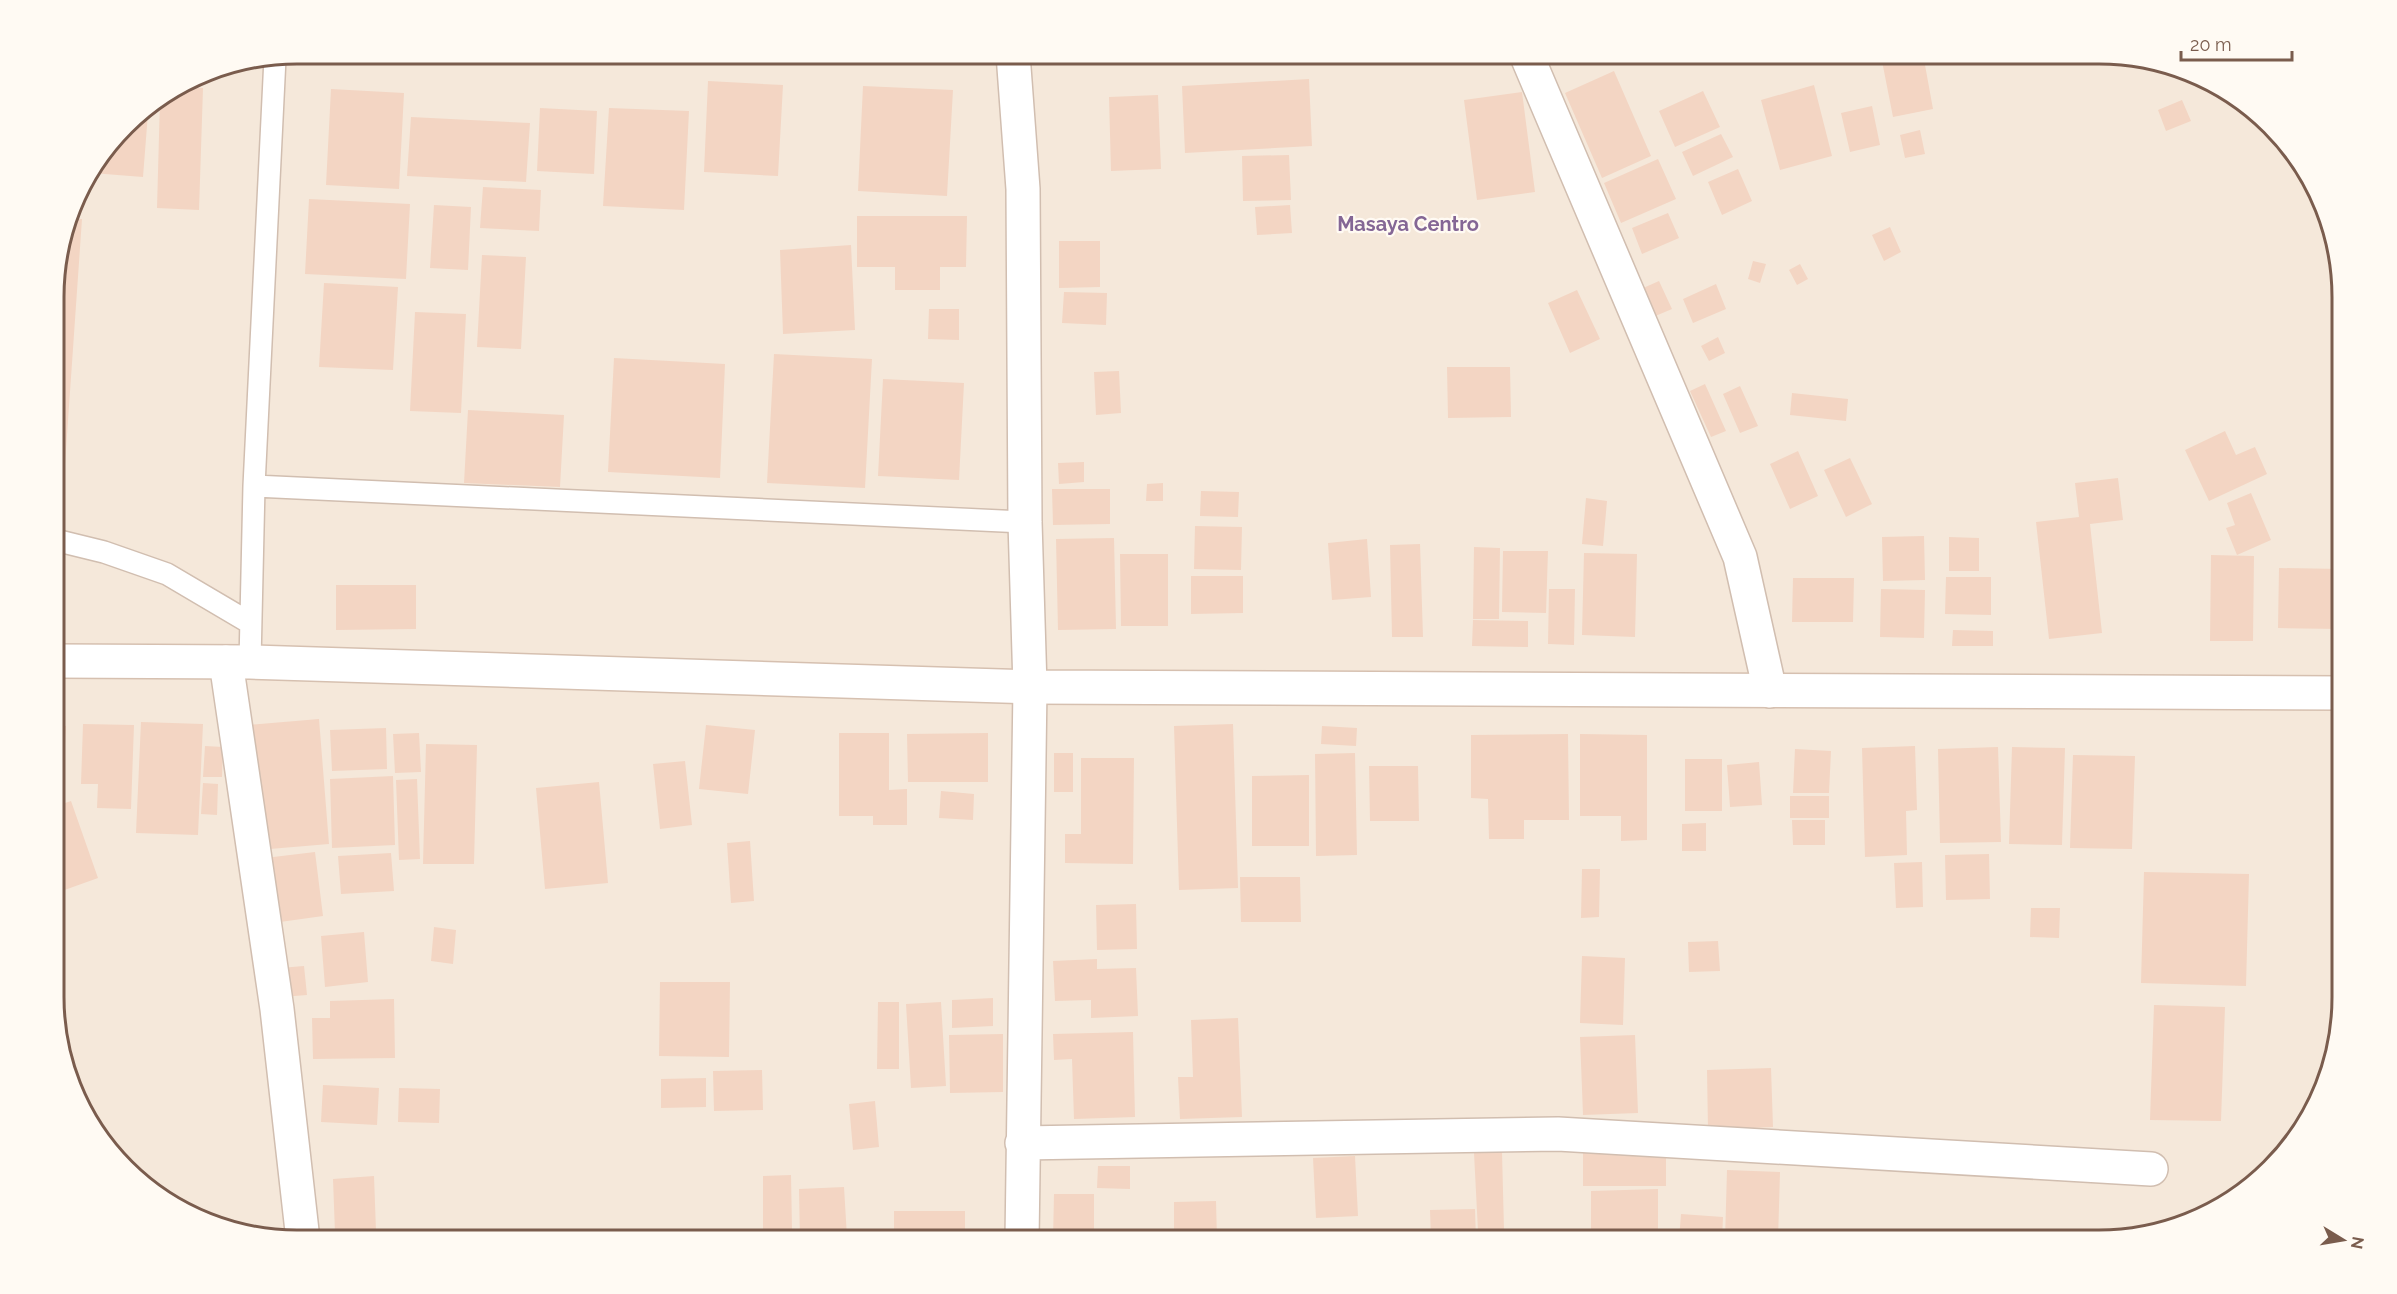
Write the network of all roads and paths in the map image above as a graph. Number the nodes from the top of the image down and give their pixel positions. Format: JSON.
{"nodes":[{"id":1,"x":1014,"y":64,"type":"edge"},
{"id":2,"x":1530,"y":64,"type":"edge"},
{"id":3,"x":275,"y":65,"type":"edge"},
{"id":4,"x":254,"y":486,"type":"junction"},
{"id":5,"x":1025,"y":522,"type":"junction"},
{"id":6,"x":64,"y":542,"type":"edge"},
{"id":7,"x":250,"y":623,"type":"junction"},
{"id":8,"x":64,"y":661,"type":"edge"},
{"id":9,"x":238,"y":662,"type":"junction"},
{"id":10,"x":1030,"y":687,"type":"junction"},
{"id":11,"x":1770,"y":691,"type":"junction"},
{"id":12,"x":2332,"y":693,"type":"edge"},
{"id":13,"x":1022,"y":1143,"type":"junction"},
{"id":14,"x":2151,"y":1169,"type":"dead end"},
{"id":15,"x":302,"y":1230,"type":"edge"},
{"id":16,"x":1022,"y":1230,"type":"edge"}],
"edges":[{"from":1,"to":5,"type":"street"},
{"from":2,"to":11,"type":"street"},
{"from":3,"to":4,"type":"lane"},
{"from":4,"to":5,"type":"lane"},
{"from":4,"to":7,"type":"lane"},
{"from":5,"to":10,"type":"street"},
{"from":6,"to":7,"type":"lane"},
{"from":7,"to":9,"type":"lane"},
{"from":8,"to":9,"type":"street"},
{"from":9,"to":10,"type":"street"},
{"from":9,"to":15,"type":"street"},
{"from":10,"to":11,"type":"street"},
{"from":10,"to":13,"type":"street"},
{"from":11,"to":12,"type":"street"},
{"from":13,"to":14,"type":"street"},
{"from":13,"to":16,"type":"street"}]}
